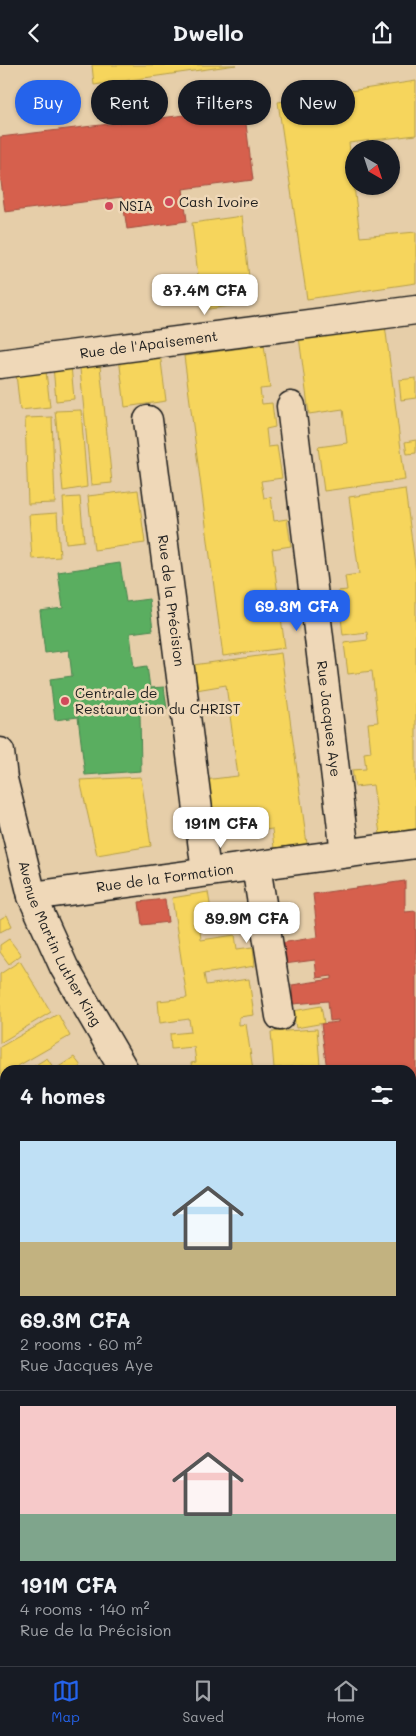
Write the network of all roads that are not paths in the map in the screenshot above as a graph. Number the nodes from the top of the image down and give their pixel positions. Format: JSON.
{"nodes":[{"id":1,"x":416,"y":309,"type":"edge"},
{"id":2,"x":0,"y":364,"type":"edge"},
{"id":3,"x":292,"y":406,"type":"dead end"},
{"id":4,"x":148,"y":420,"type":"dead end"},
{"id":5,"x":0,"y":752,"type":"edge"},
{"id":6,"x":416,"y":844,"type":"edge"},
{"id":7,"x":345,"y":853,"type":"junction"},
{"id":8,"x":256,"y":866,"type":"junction"},
{"id":9,"x":206,"y":872,"type":"junction"},
{"id":10,"x":32,"y":896,"type":"junction"},
{"id":11,"x":280,"y":1016,"type":"dead end"},
{"id":12,"x":121,"y":1065,"type":"edge"}],
"edges":[{"from":1,"to":2,"type":"street","name":"Rue de l'Apaisement"},
{"from":3,"to":7,"type":"street","name":"Rue Jacques Aye"},
{"from":4,"to":9,"type":"street","name":"Rue de la Précision"},
{"from":5,"to":10,"type":"street","name":"Avenue Martin Luther King"},
{"from":6,"to":7,"type":"street","name":"Rue de la Formation"},
{"from":7,"to":8,"type":"street","name":"Rue de la Formation"},
{"from":8,"to":9,"type":"street","name":"Rue de la Formation"},
{"from":8,"to":11,"type":"street"},
{"from":9,"to":10,"type":"street","name":"Rue de la Formation"},
{"from":10,"to":12,"type":"street","name":"Avenue Martin Luther King"}]}
